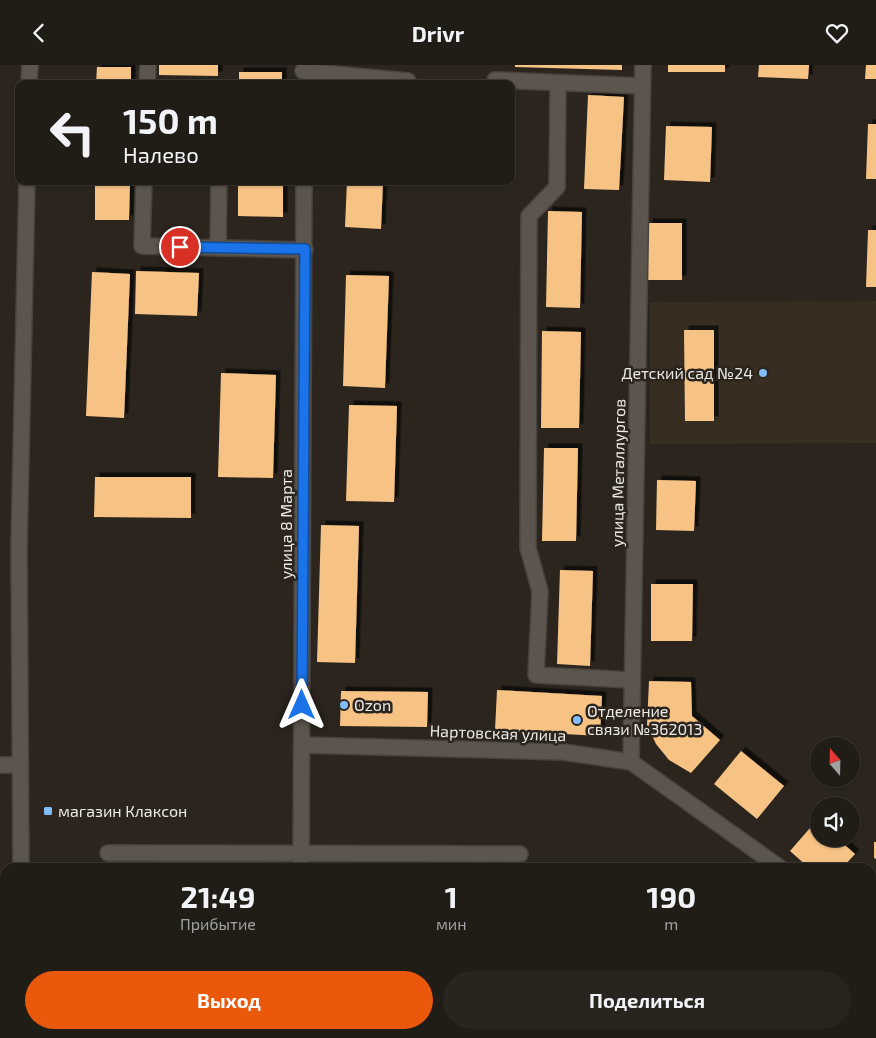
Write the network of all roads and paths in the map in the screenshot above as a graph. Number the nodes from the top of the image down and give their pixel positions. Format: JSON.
{"nodes":[{"id":1,"x":30,"y":65,"type":"edge"},
{"id":2,"x":148,"y":65,"type":"edge"},
{"id":3,"x":642,"y":65,"type":"edge"},
{"id":4,"x":303,"y":73,"type":"edge"},
{"id":5,"x":29,"y":80,"type":"edge"},
{"id":6,"x":147,"y":80,"type":"edge"},
{"id":7,"x":395,"y":80,"type":"edge"},
{"id":8,"x":515,"y":81,"type":"edge"},
{"id":9,"x":558,"y":83,"type":"junction"},
{"id":10,"x":642,"y":86,"type":"junction"},
{"id":11,"x":27,"y":185,"type":"edge"},
{"id":12,"x":144,"y":185,"type":"edge"},
{"id":13,"x":219,"y":185,"type":"edge"},
{"id":14,"x":304,"y":185,"type":"edge"},
{"id":15,"x":218,"y":248,"type":"junction"},
{"id":16,"x":305,"y":249,"type":"junction"},
{"id":17,"x":632,"y":680,"type":"junction"},
{"id":18,"x":302,"y":745,"type":"junction"},
{"id":19,"x":631,"y":762,"type":"junction"},
{"id":20,"x":0,"y":765,"type":"edge"},
{"id":21,"x":20,"y":765,"type":"junction"},
{"id":22,"x":108,"y":853,"type":"dead end"},
{"id":23,"x":520,"y":854,"type":"dead end"},
{"id":24,"x":301,"y":861,"type":"edge"},
{"id":25,"x":21,"y":863,"type":"edge"},
{"id":26,"x":773,"y":863,"type":"edge"}],
"edges":[{"from":1,"to":5,"type":"street"},
{"from":2,"to":6,"type":"street"},
{"from":3,"to":10,"type":"street","name":"улица Металлургов"},
{"from":4,"to":7,"type":"street"},
{"from":8,"to":9,"type":"street"},
{"from":9,"to":10,"type":"street"},
{"from":9,"to":17,"type":"street"},
{"from":10,"to":17,"type":"street","name":"улица Металлургов"},
{"from":11,"to":21,"type":"street"},
{"from":12,"to":15,"type":"street"},
{"from":13,"to":15,"type":"street"},
{"from":14,"to":16,"type":"street","name":"улица 8 Марта"},
{"from":15,"to":16,"type":"street"},
{"from":16,"to":18,"type":"street","name":"улица 8 Марта"},
{"from":17,"to":19,"type":"street","name":"улица Металлургов"},
{"from":18,"to":19,"type":"street","name":"Нартовская улица"},
{"from":18,"to":24,"type":"street","name":"улица 8 Марта"},
{"from":19,"to":26,"type":"street","name":"Нартовская улица"},
{"from":20,"to":21,"type":"street"},
{"from":21,"to":25,"type":"street"},
{"from":22,"to":24,"type":"street"},
{"from":23,"to":24,"type":"street"}]}
